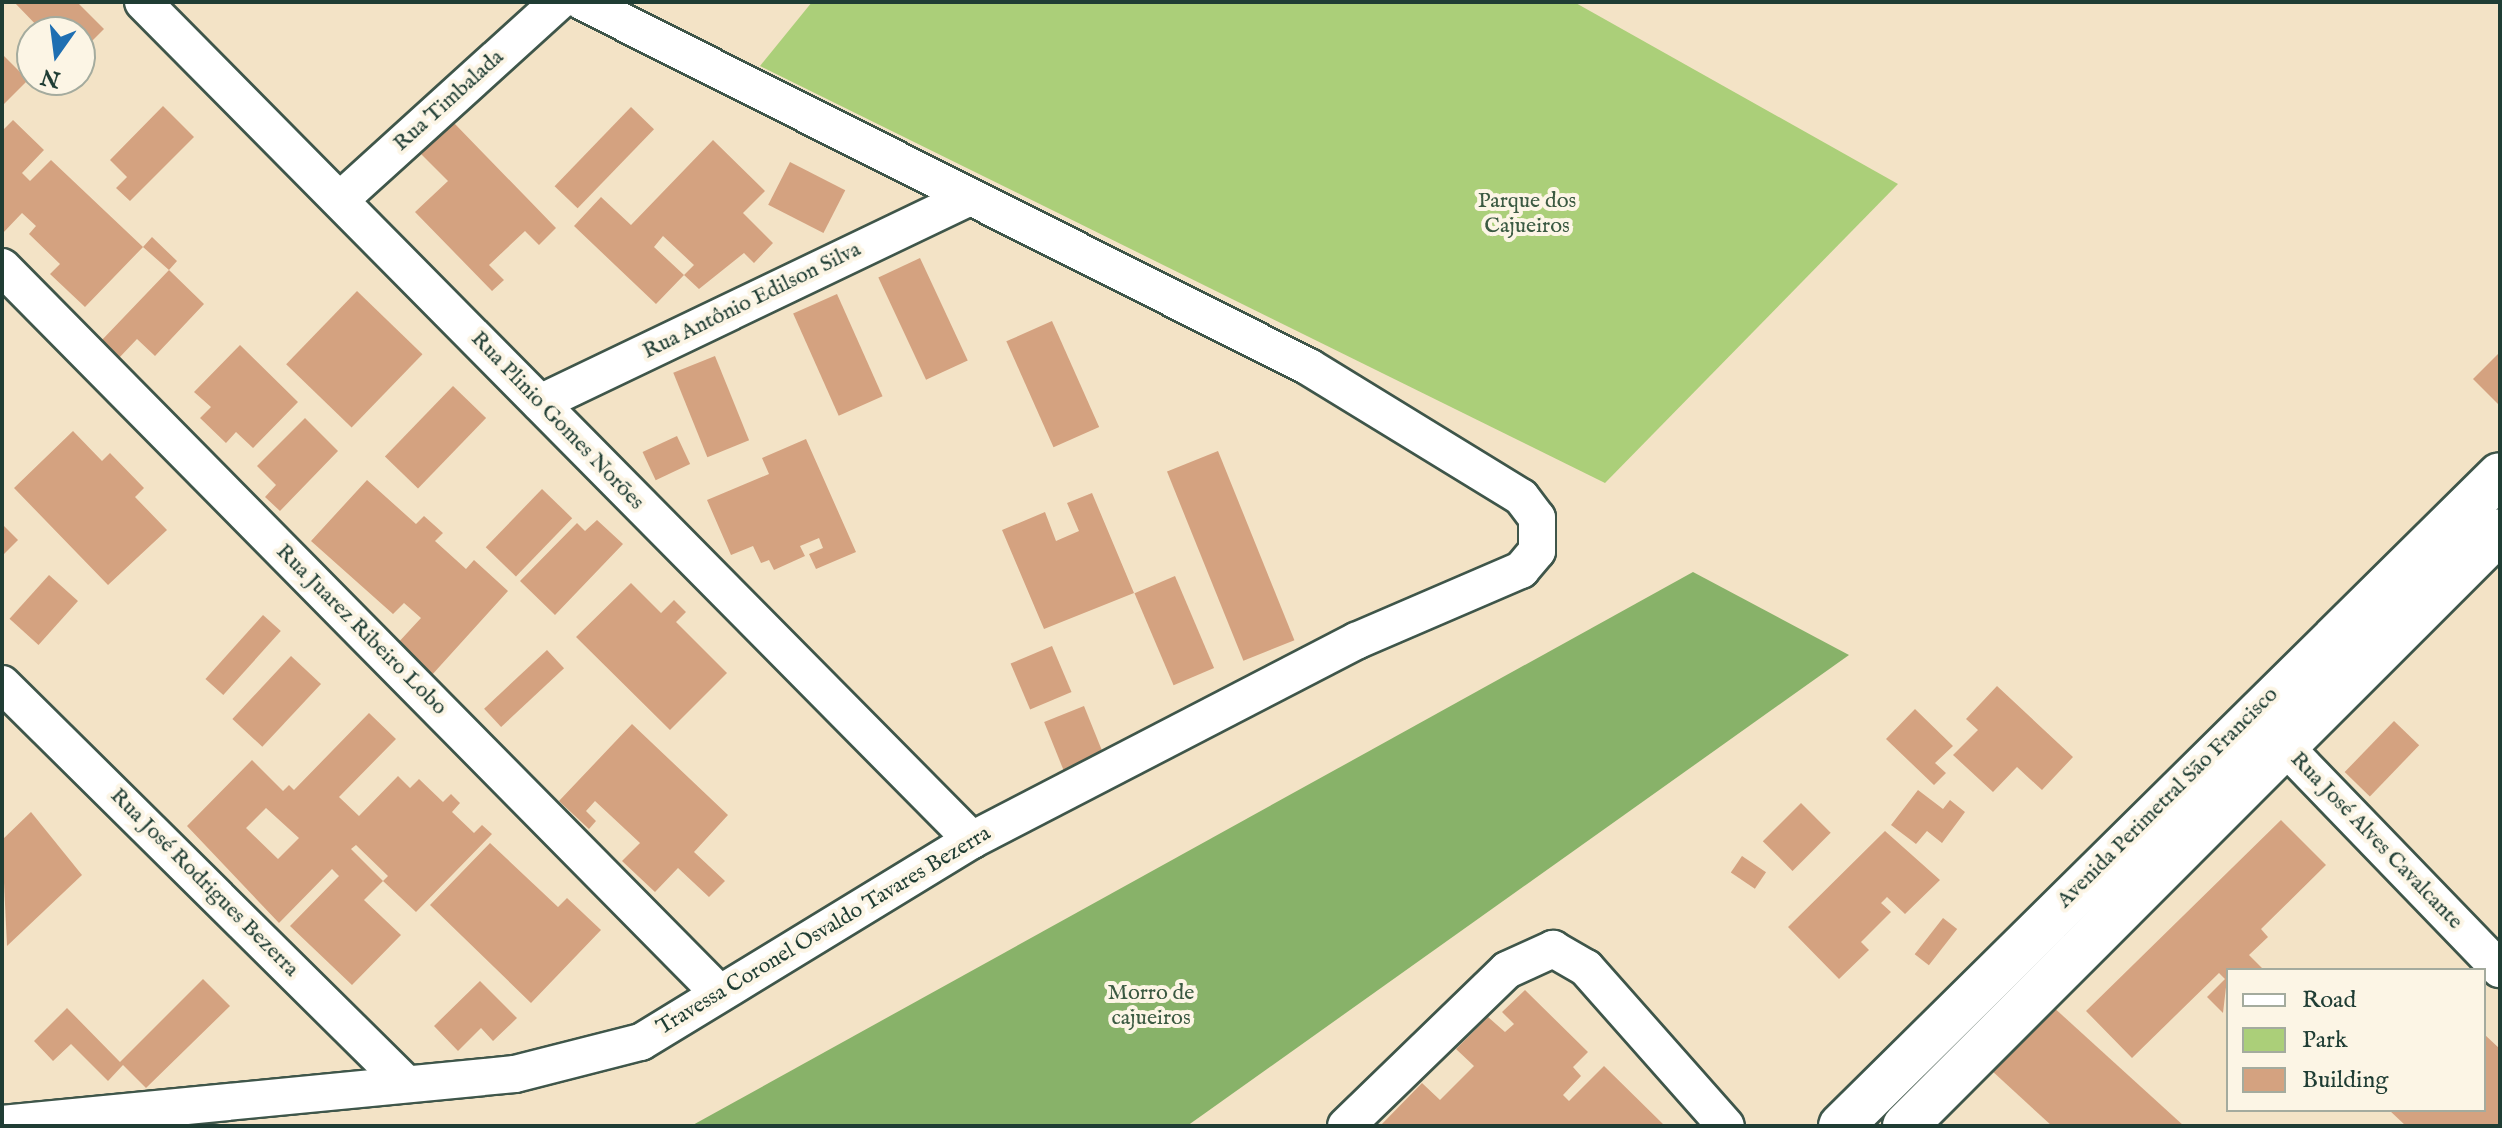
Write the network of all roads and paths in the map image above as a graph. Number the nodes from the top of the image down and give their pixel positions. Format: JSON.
{"nodes":[{"id":1,"x":143,"y":2,"type":"edge"},
{"id":2,"x":558,"y":2,"type":"edge"},
{"id":3,"x":583,"y":2,"type":"edge"},
{"id":4,"x":965,"y":199,"type":"junction"},
{"id":5,"x":340,"y":200,"type":"junction"},
{"id":6,"x":2,"y":267,"type":"edge"},
{"id":7,"x":540,"y":403,"type":"junction"},
{"id":8,"x":2500,"y":475,"type":"edge"},
{"id":9,"x":2500,"y":531,"type":"edge"},
{"id":10,"x":2,"y":684,"type":"edge"},
{"id":11,"x":2252,"y":713,"type":"junction"},
{"id":12,"x":2284,"y":745,"type":"junction"},
{"id":13,"x":972,"y":840,"type":"junction"},
{"id":14,"x":2500,"y":969,"type":"edge"},
{"id":15,"x":719,"y":993,"type":"junction"},
{"id":16,"x":405,"y":1083,"type":"junction"},
{"id":17,"x":2,"y":1124,"type":"edge"},
{"id":18,"x":1346,"y":1126,"type":"edge"},
{"id":19,"x":1726,"y":1126,"type":"edge"},
{"id":20,"x":1841,"y":1126,"type":"edge"},
{"id":21,"x":1905,"y":1126,"type":"edge"}],
"edges":[{"from":1,"to":5,"type":"street","name":"Rua Plinio Gomes Norões"},
{"from":2,"to":5,"type":"street","name":"Rua Timbalada"},
{"from":3,"to":4,"type":"street"},
{"from":4,"to":7,"type":"street","name":"Rua Antônio Edilson Silva"},
{"from":4,"to":13,"type":"street","name":"Travessa Coronel Osvaldo Tavares Bezerra"},
{"from":5,"to":7,"type":"street","name":"Rua Plinio Gomes Norões"},
{"from":6,"to":15,"type":"street","name":"Rua Juarez Ribeiro Lobo"},
{"from":7,"to":13,"type":"street","name":"Rua Plinio Gomes Norões"},
{"from":8,"to":11,"type":"main road","name":"Avenida Perimetral São Francisco"},
{"from":9,"to":12,"type":"main road","name":"Avenida Perimetral São Francisco"},
{"from":10,"to":16,"type":"street","name":"Rua José Rodrigues Bezerra"},
{"from":11,"to":12,"type":"street","name":"Rua José Alves Cavalcante"},
{"from":11,"to":20,"type":"main road","name":"Avenida Perimetral São Francisco"},
{"from":12,"to":14,"type":"street","name":"Rua José Alves Cavalcante"},
{"from":12,"to":21,"type":"main road","name":"Avenida Perimetral São Francisco"},
{"from":13,"to":15,"type":"street","name":"Travessa Coronel Osvaldo Tavares Bezerra"},
{"from":15,"to":16,"type":"street","name":"Travessa Coronel Osvaldo Tavares Bezerra"},
{"from":16,"to":17,"type":"street","name":"Travessa Coronel Osvaldo Tavares Bezerra"},
{"from":18,"to":19,"type":"street"}]}
